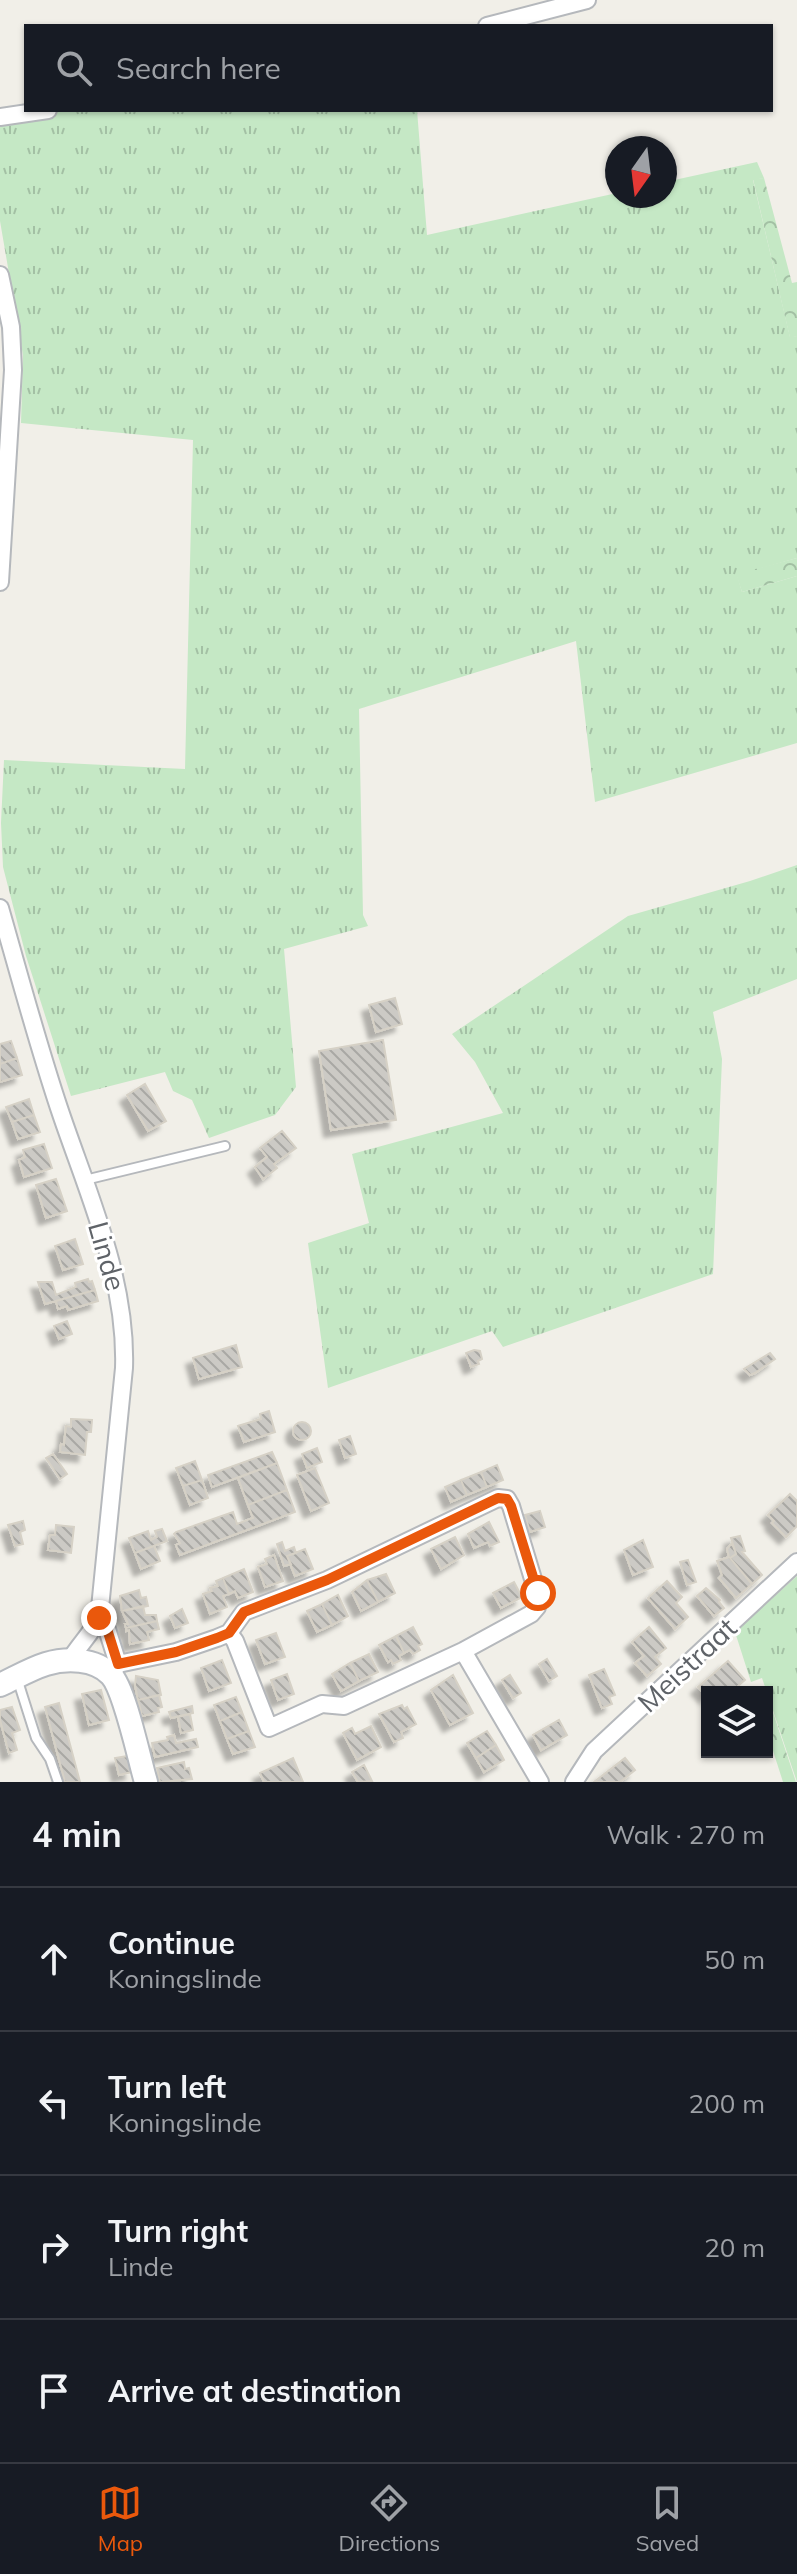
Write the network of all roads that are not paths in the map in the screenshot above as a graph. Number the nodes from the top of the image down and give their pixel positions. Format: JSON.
{"nodes":[{"id":1,"x":587,"y":0,"type":"edge"},
{"id":2,"x":495,"y":24,"type":"edge"},
{"id":3,"x":34,"y":112,"type":"edge"},
{"id":4,"x":0,"y":117,"type":"edge"},
{"id":5,"x":0,"y":275,"type":"edge"},
{"id":6,"x":0,"y":582,"type":"edge"},
{"id":7,"x":0,"y":908,"type":"edge"},
{"id":8,"x":225,"y":1146,"type":"dead end"},
{"id":9,"x":85,"y":1180,"type":"junction"},
{"id":10,"x":797,"y":1562,"type":"edge"},
{"id":11,"x":99,"y":1618,"type":"junction"},
{"id":12,"x":229,"y":1633,"type":"junction"},
{"id":13,"x":463,"y":1651,"type":"junction"},
{"id":14,"x":70,"y":1660,"type":"junction"},
{"id":15,"x":115,"y":1670,"type":"junction"},
{"id":16,"x":8,"y":1681,"type":"edge"},
{"id":17,"x":576,"y":1776,"type":"edge"},
{"id":18,"x":58,"y":1782,"type":"edge"},
{"id":19,"x":146,"y":1782,"type":"edge"},
{"id":20,"x":540,"y":1782,"type":"edge"}],
"edges":[{"from":1,"to":2,"type":"street"},
{"from":3,"to":4,"type":"street"},
{"from":5,"to":6,"type":"street"},
{"from":7,"to":9,"type":"street","name":"Linde"},
{"from":8,"to":9,"type":"lane"},
{"from":9,"to":11,"type":"street","name":"Linde"},
{"from":10,"to":17,"type":"street","name":"Meistraat"},
{"from":11,"to":14,"type":"street"},
{"from":11,"to":15,"type":"street","name":"Linde"},
{"from":12,"to":13,"type":"street"},
{"from":12,"to":13,"type":"street"},
{"from":12,"to":15,"type":"street"},
{"from":13,"to":20,"type":"street"},
{"from":14,"to":15,"type":"street"},
{"from":14,"to":16,"type":"street"},
{"from":15,"to":19,"type":"street","name":"Linde"},
{"from":16,"to":18,"type":"lane"}]}
